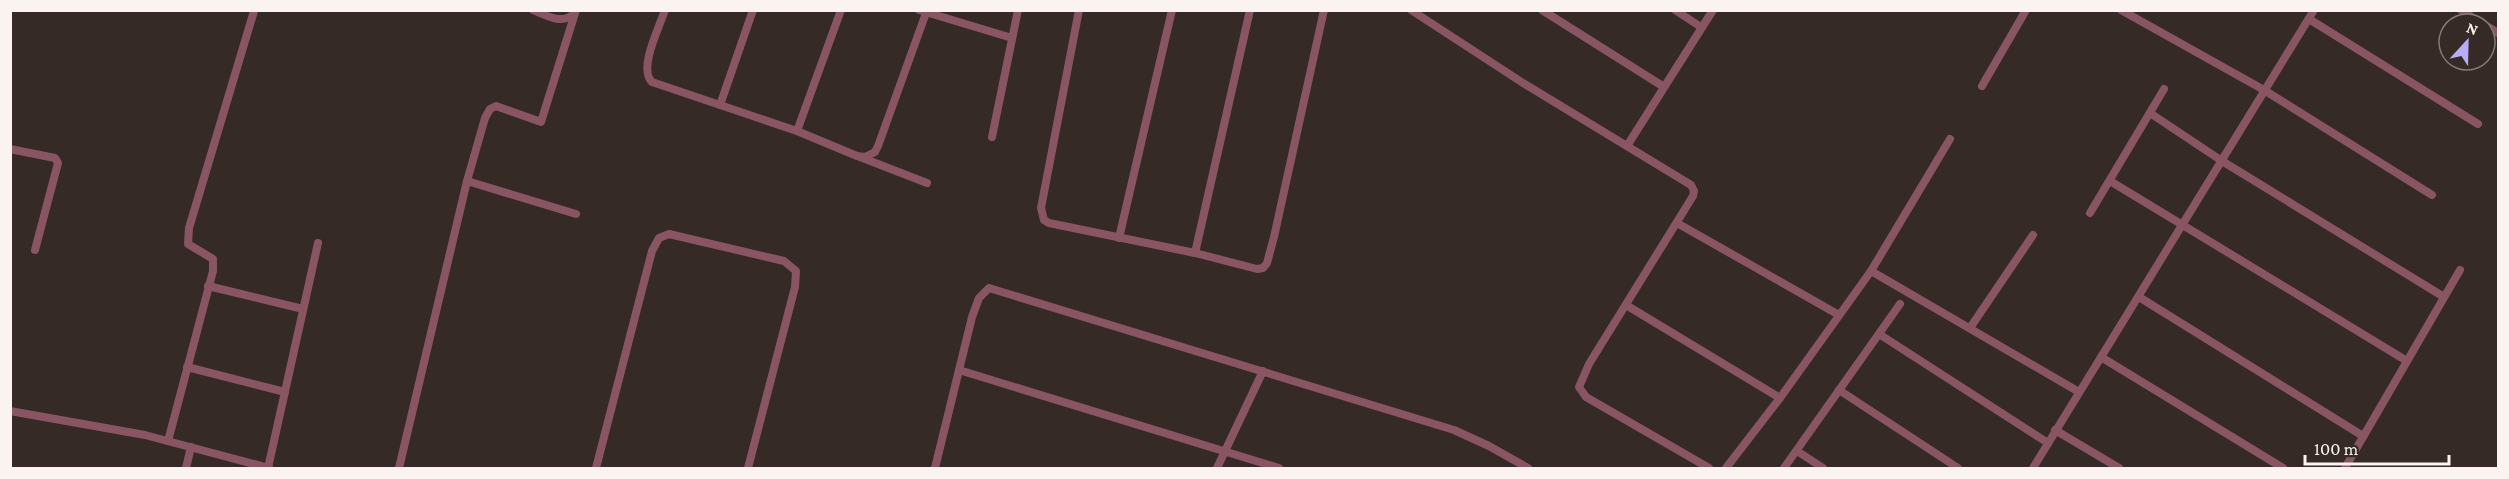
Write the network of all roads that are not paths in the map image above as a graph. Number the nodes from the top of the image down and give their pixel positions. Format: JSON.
{"nodes":[{"id":1,"x":254,"y":10,"type":"edge"},
{"id":2,"x":533,"y":10,"type":"edge"},
{"id":3,"x":576,"y":10,"type":"edge"},
{"id":4,"x":665,"y":10,"type":"edge"},
{"id":5,"x":753,"y":10,"type":"edge"},
{"id":6,"x":841,"y":10,"type":"edge"},
{"id":7,"x":1018,"y":10,"type":"edge"},
{"id":8,"x":1079,"y":10,"type":"edge"},
{"id":9,"x":1172,"y":10,"type":"edge"},
{"id":10,"x":1250,"y":10,"type":"edge"},
{"id":11,"x":1324,"y":10,"type":"edge"},
{"id":12,"x":1411,"y":10,"type":"edge"},
{"id":13,"x":1542,"y":10,"type":"edge"},
{"id":14,"x":1675,"y":10,"type":"edge"},
{"id":15,"x":1713,"y":10,"type":"edge"},
{"id":16,"x":2121,"y":10,"type":"edge"},
{"id":17,"x":2025,"y":11,"type":"edge"},
{"id":18,"x":923,"y":12,"type":"edge"},
{"id":19,"x":2311,"y":15,"type":"edge"},
{"id":20,"x":1701,"y":27,"type":"junction"},
{"id":21,"x":1012,"y":38,"type":"junction"},
{"id":22,"x":1982,"y":86,"type":"dead end"},
{"id":23,"x":1664,"y":87,"type":"junction"},
{"id":24,"x":2164,"y":89,"type":"dead end"},
{"id":25,"x":2264,"y":90,"type":"junction"},
{"id":26,"x":720,"y":105,"type":"junction"},
{"id":27,"x":2150,"y":114,"type":"junction"},
{"id":28,"x":2478,"y":124,"type":"dead end"},
{"id":29,"x":797,"y":131,"type":"junction"},
{"id":30,"x":992,"y":137,"type":"dead end"},
{"id":31,"x":1950,"y":139,"type":"dead end"},
{"id":32,"x":1627,"y":146,"type":"junction"},
{"id":33,"x":10,"y":149,"type":"edge"},
{"id":34,"x":857,"y":156,"type":"junction"},
{"id":35,"x":2222,"y":161,"type":"junction"},
{"id":36,"x":467,"y":181,"type":"junction"},
{"id":37,"x":2110,"y":181,"type":"junction"},
{"id":38,"x":927,"y":183,"type":"dead end"},
{"id":39,"x":2432,"y":195,"type":"dead end"},
{"id":40,"x":2090,"y":213,"type":"dead end"},
{"id":41,"x":576,"y":214,"type":"dead end"},
{"id":42,"x":1677,"y":223,"type":"junction"},
{"id":43,"x":2182,"y":225,"type":"junction"},
{"id":44,"x":2033,"y":235,"type":"dead end"},
{"id":45,"x":1119,"y":238,"type":"junction"},
{"id":46,"x":318,"y":243,"type":"dead end"},
{"id":47,"x":35,"y":250,"type":"dead end"},
{"id":48,"x":1195,"y":253,"type":"junction"},
{"id":49,"x":2460,"y":270,"type":"dead end"},
{"id":50,"x":1871,"y":271,"type":"junction"},
{"id":51,"x":208,"y":286,"type":"junction"},
{"id":52,"x":2139,"y":297,"type":"junction"},
{"id":53,"x":2444,"y":297,"type":"junction"},
{"id":54,"x":1900,"y":304,"type":"dead end"},
{"id":55,"x":1626,"y":305,"type":"junction"},
{"id":56,"x":303,"y":309,"type":"junction"},
{"id":57,"x":1839,"y":315,"type":"junction"},
{"id":58,"x":1970,"y":328,"type":"junction"},
{"id":59,"x":1879,"y":334,"type":"junction"},
{"id":60,"x":2101,"y":357,"type":"junction"},
{"id":61,"x":2407,"y":361,"type":"junction"},
{"id":62,"x":187,"y":367,"type":"junction"},
{"id":63,"x":959,"y":370,"type":"junction"},
{"id":64,"x":1263,"y":371,"type":"junction"},
{"id":65,"x":1839,"y":390,"type":"junction"},
{"id":66,"x":285,"y":392,"type":"junction"},
{"id":67,"x":2079,"y":392,"type":"junction"},
{"id":68,"x":1780,"y":398,"type":"junction"},
{"id":69,"x":10,"y":411,"type":"edge"},
{"id":70,"x":2055,"y":430,"type":"junction"},
{"id":71,"x":2363,"y":436,"type":"junction"},
{"id":72,"x":168,"y":441,"type":"junction"},
{"id":73,"x":2048,"y":443,"type":"junction"},
{"id":74,"x":191,"y":447,"type":"junction"},
{"id":75,"x":1797,"y":451,"type":"junction"},
{"id":76,"x":1224,"y":452,"type":"junction"},
{"id":77,"x":186,"y":468,"type":"edge"},
{"id":78,"x":268,"y":468,"type":"edge"},
{"id":79,"x":399,"y":468,"type":"edge"},
{"id":80,"x":596,"y":468,"type":"edge"},
{"id":81,"x":748,"y":468,"type":"edge"},
{"id":82,"x":935,"y":468,"type":"edge"},
{"id":83,"x":1217,"y":468,"type":"edge"},
{"id":84,"x":1279,"y":468,"type":"edge"},
{"id":85,"x":1528,"y":468,"type":"edge"},
{"id":86,"x":1709,"y":468,"type":"edge"},
{"id":87,"x":1726,"y":468,"type":"edge"},
{"id":88,"x":1784,"y":468,"type":"edge"},
{"id":89,"x":1823,"y":468,"type":"edge"},
{"id":90,"x":1958,"y":468,"type":"edge"},
{"id":91,"x":2033,"y":468,"type":"edge"},
{"id":92,"x":2119,"y":468,"type":"edge"},
{"id":93,"x":2283,"y":468,"type":"edge"},
{"id":94,"x":2345,"y":468,"type":"edge"}],
"edges":[{"from":1,"to":51,"type":"street"},
{"from":2,"to":3,"type":"street"},
{"from":3,"to":36,"type":"street"},
{"from":4,"to":26,"type":"street"},
{"from":5,"to":26,"type":"street"},
{"from":6,"to":29,"type":"street"},
{"from":7,"to":21,"type":"street"},
{"from":8,"to":45,"type":"street"},
{"from":9,"to":45,"type":"street"},
{"from":10,"to":48,"type":"street"},
{"from":11,"to":48,"type":"street"},
{"from":12,"to":32,"type":"street"},
{"from":13,"to":23,"type":"street"},
{"from":14,"to":20,"type":"street"},
{"from":15,"to":20,"type":"street"},
{"from":16,"to":25,"type":"street"},
{"from":17,"to":22,"type":"street"},
{"from":18,"to":21,"type":"street"},
{"from":18,"to":34,"type":"street"},
{"from":19,"to":25,"type":"street"},
{"from":19,"to":28,"type":"street"},
{"from":20,"to":23,"type":"street"},
{"from":21,"to":30,"type":"street"},
{"from":23,"to":32,"type":"street"},
{"from":24,"to":27,"type":"street"},
{"from":25,"to":35,"type":"street"},
{"from":25,"to":39,"type":"street"},
{"from":26,"to":29,"type":"street"},
{"from":27,"to":35,"type":"street"},
{"from":27,"to":37,"type":"street"},
{"from":29,"to":34,"type":"street"},
{"from":31,"to":50,"type":"street"},
{"from":32,"to":42,"type":"street"},
{"from":33,"to":47,"type":"street"},
{"from":34,"to":38,"type":"street"},
{"from":35,"to":43,"type":"street"},
{"from":35,"to":53,"type":"street"},
{"from":36,"to":41,"type":"street"},
{"from":36,"to":79,"type":"street"},
{"from":37,"to":40,"type":"street"},
{"from":37,"to":43,"type":"street"},
{"from":42,"to":55,"type":"street"},
{"from":42,"to":57,"type":"street"},
{"from":43,"to":52,"type":"street"},
{"from":43,"to":61,"type":"street"},
{"from":44,"to":58,"type":"street"},
{"from":45,"to":48,"type":"street"},
{"from":46,"to":56,"type":"street"},
{"from":49,"to":53,"type":"street"},
{"from":50,"to":57,"type":"street"},
{"from":50,"to":58,"type":"street"},
{"from":51,"to":56,"type":"street"},
{"from":51,"to":62,"type":"street"},
{"from":52,"to":60,"type":"street"},
{"from":52,"to":71,"type":"street"},
{"from":53,"to":61,"type":"street"},
{"from":54,"to":59,"type":"street"},
{"from":55,"to":68,"type":"street"},
{"from":55,"to":86,"type":"street"},
{"from":56,"to":66,"type":"street"},
{"from":57,"to":68,"type":"street"},
{"from":58,"to":67,"type":"street"},
{"from":59,"to":65,"type":"street"},
{"from":59,"to":73,"type":"street"},
{"from":60,"to":67,"type":"street"},
{"from":60,"to":93,"type":"street"},
{"from":61,"to":71,"type":"street"},
{"from":62,"to":66,"type":"street"},
{"from":62,"to":72,"type":"street"},
{"from":63,"to":64,"type":"street"},
{"from":63,"to":76,"type":"street"},
{"from":63,"to":82,"type":"street"},
{"from":64,"to":76,"type":"street"},
{"from":64,"to":85,"type":"street"},
{"from":65,"to":75,"type":"street"},
{"from":65,"to":90,"type":"street"},
{"from":66,"to":78,"type":"street"},
{"from":67,"to":70,"type":"street"},
{"from":68,"to":87,"type":"street"},
{"from":69,"to":72,"type":"street"},
{"from":70,"to":73,"type":"street"},
{"from":70,"to":92,"type":"street"},
{"from":71,"to":94,"type":"street"},
{"from":72,"to":74,"type":"street"},
{"from":73,"to":91,"type":"street"},
{"from":74,"to":77,"type":"street"},
{"from":74,"to":78,"type":"street"},
{"from":75,"to":88,"type":"street"},
{"from":75,"to":89,"type":"street"},
{"from":76,"to":83,"type":"street"},
{"from":76,"to":84,"type":"street"},
{"from":80,"to":81,"type":"street"}]}
